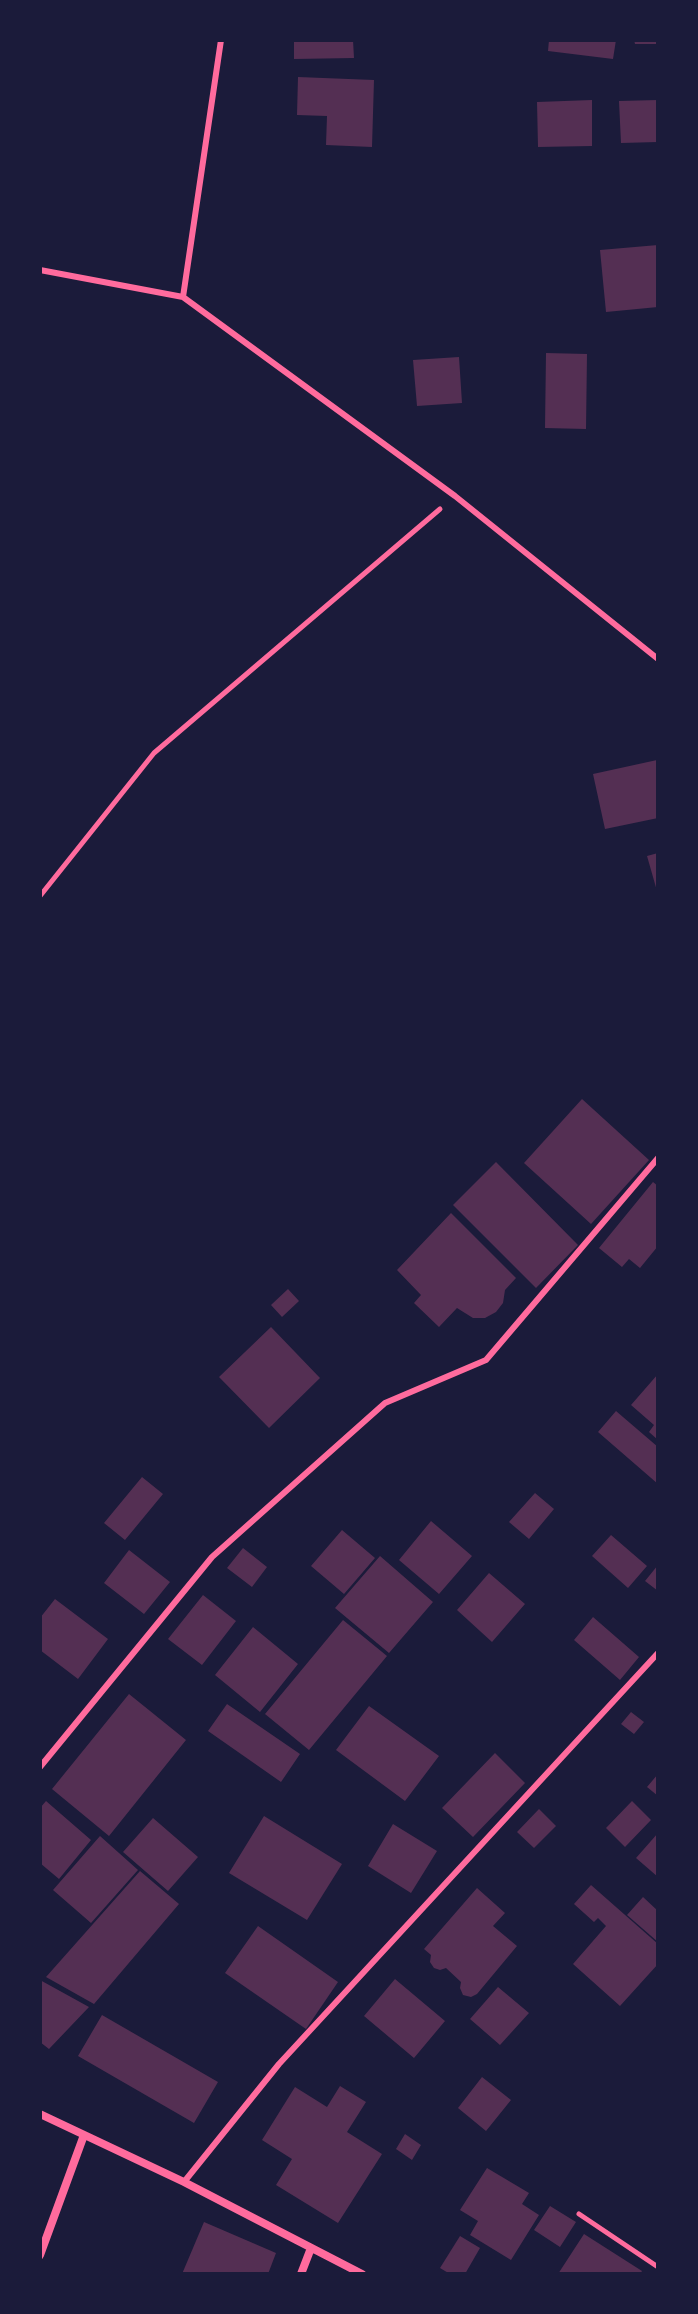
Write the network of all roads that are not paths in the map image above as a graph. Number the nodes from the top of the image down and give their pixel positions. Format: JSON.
{"nodes":[{"id":1,"x":221,"y":40,"type":"edge"},
{"id":2,"x":40,"y":270,"type":"edge"},
{"id":3,"x":183,"y":297,"type":"junction"},
{"id":4,"x":658,"y":659,"type":"edge"},
{"id":5,"x":658,"y":1158,"type":"edge"},
{"id":6,"x":658,"y":1653,"type":"edge"},
{"id":7,"x":40,"y":1767,"type":"edge"},
{"id":8,"x":40,"y":2114,"type":"edge"},
{"id":9,"x":84,"y":2135,"type":"junction"},
{"id":10,"x":184,"y":2182,"type":"junction"},
{"id":11,"x":311,"y":2248,"type":"junction"},
{"id":12,"x":40,"y":2255,"type":"edge"},
{"id":13,"x":301,"y":2274,"type":"edge"},
{"id":14,"x":362,"y":2274,"type":"edge"}],
"edges":[{"from":1,"to":3,"type":"lane"},
{"from":2,"to":3,"type":"lane"},
{"from":3,"to":4,"type":"lane"},
{"from":5,"to":7,"type":"lane"},
{"from":6,"to":10,"type":"lane"},
{"from":8,"to":9,"type":"street"},
{"from":9,"to":10,"type":"street"},
{"from":9,"to":12,"type":"street"},
{"from":10,"to":11,"type":"street"},
{"from":11,"to":13,"type":"street"},
{"from":11,"to":14,"type":"street"}]}
